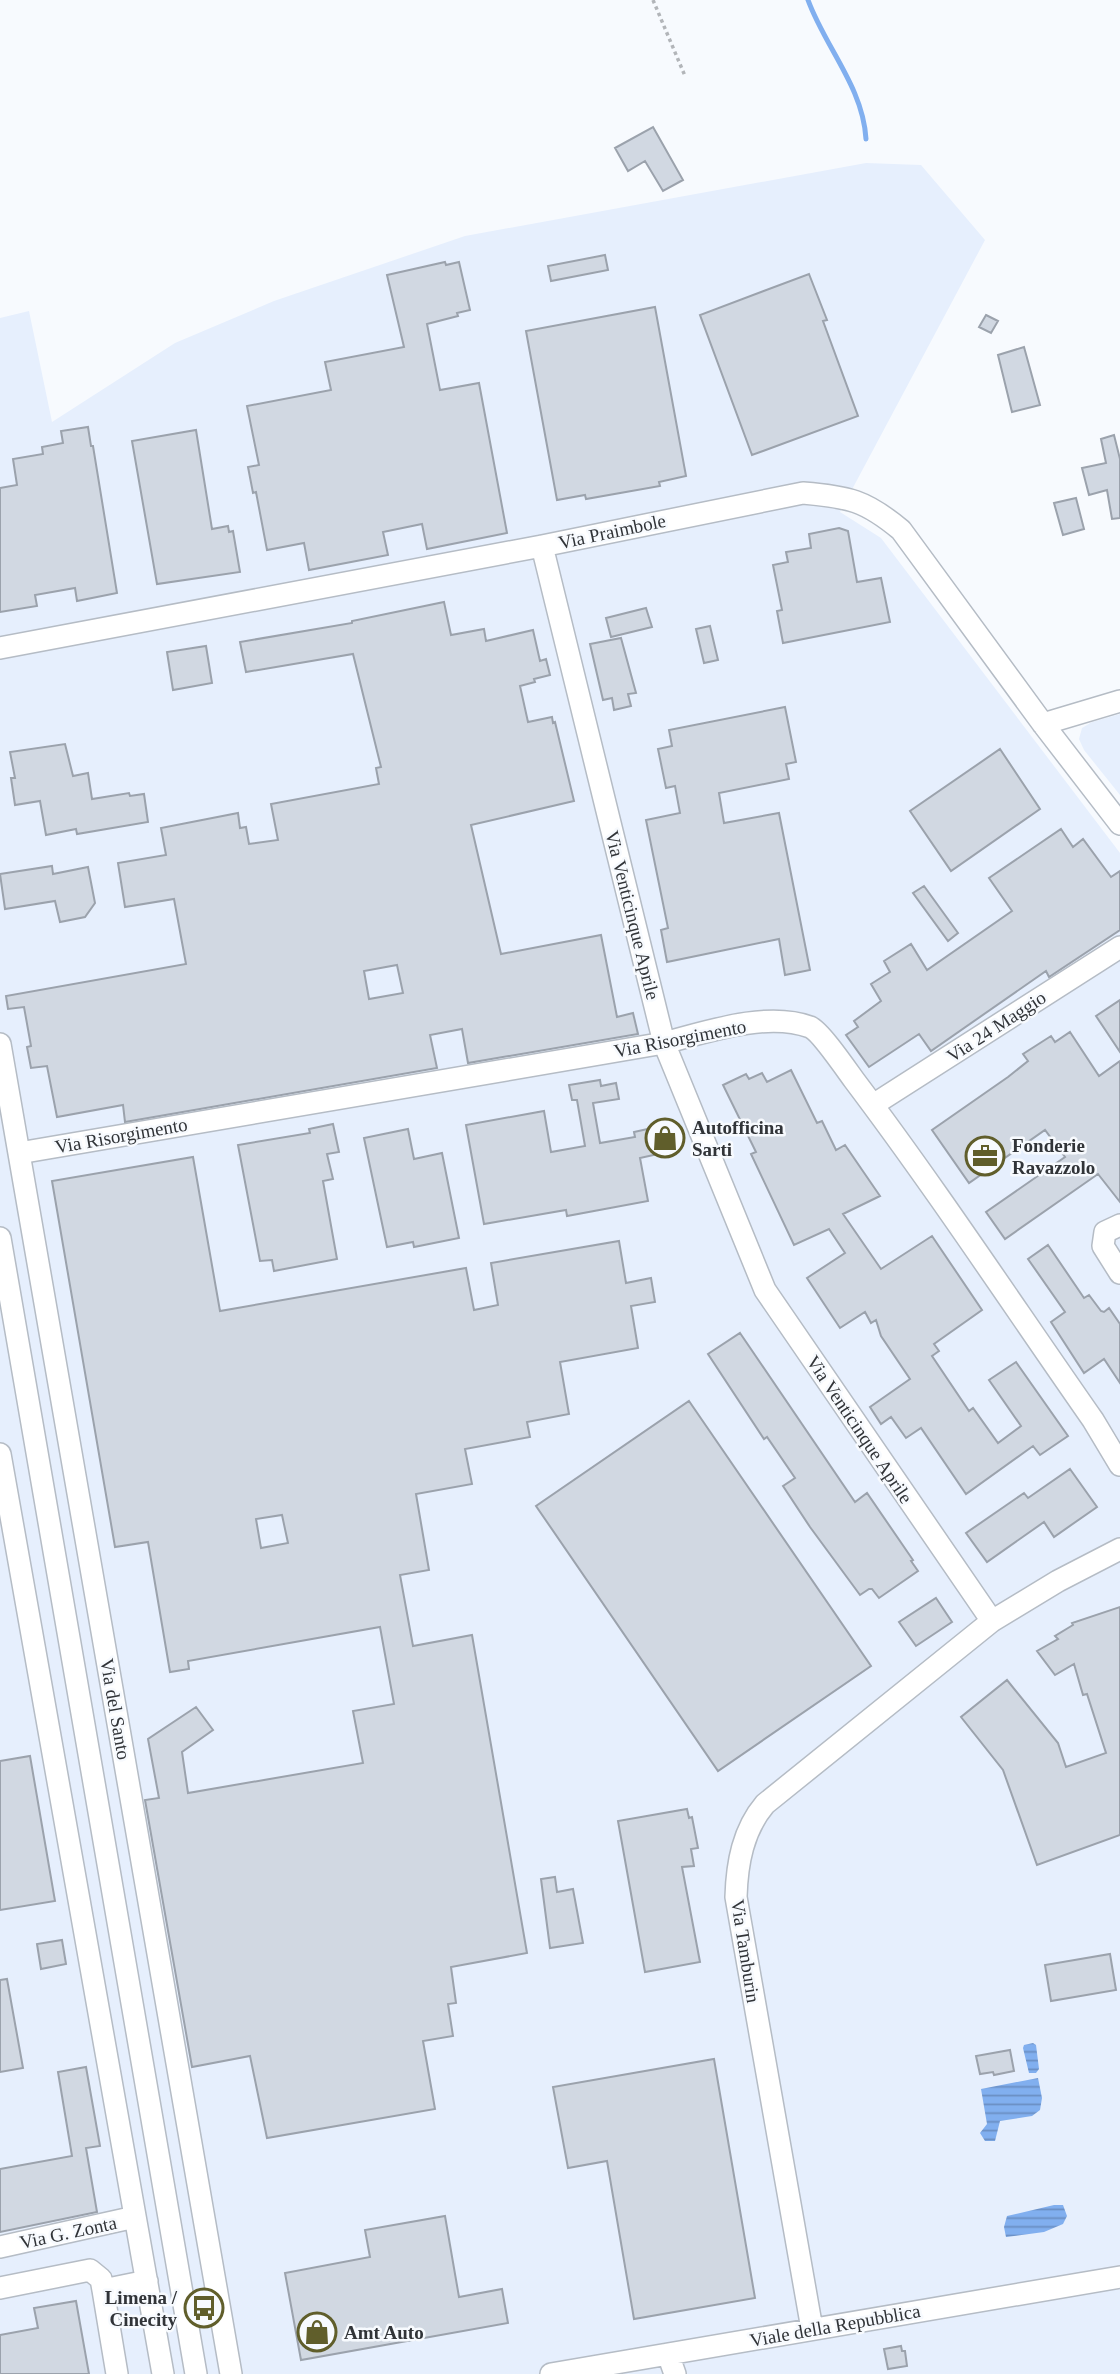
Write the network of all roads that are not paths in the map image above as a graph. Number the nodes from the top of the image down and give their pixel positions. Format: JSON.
{"nodes":[{"id":1,"x":542,"y":546,"type":"junction"},
{"id":2,"x":0,"y":648,"type":"edge"},
{"id":3,"x":1120,"y":701,"type":"edge"},
{"id":4,"x":1043,"y":724,"type":"junction"},
{"id":5,"x":1120,"y":824,"type":"edge"},
{"id":6,"x":1120,"y":947,"type":"edge"},
{"id":7,"x":664,"y":1043,"type":"junction"},
{"id":8,"x":0,"y":1044,"type":"edge"},
{"id":9,"x":873,"y":1105,"type":"junction"},
{"id":10,"x":19,"y":1153,"type":"junction"},
{"id":11,"x":1120,"y":1225,"type":"edge"},
{"id":12,"x":0,"y":1238,"type":"edge"},
{"id":13,"x":1120,"y":1273,"type":"edge"},
{"id":14,"x":0,"y":1454,"type":"edge"},
{"id":15,"x":1120,"y":1465,"type":"edge"},
{"id":16,"x":1120,"y":1549,"type":"edge"},
{"id":17,"x":992,"y":1621,"type":"junction"},
{"id":18,"x":115,"y":1911,"type":"junction"},
{"id":19,"x":82,"y":1916,"type":"junction"},
{"id":20,"x":135,"y":2217,"type":"junction"},
{"id":21,"x":0,"y":2247,"type":"edge"},
{"id":22,"x":1120,"y":2277,"type":"edge"},
{"id":23,"x":147,"y":2281,"type":"junction"},
{"id":24,"x":0,"y":2288,"type":"edge"},
{"id":25,"x":103,"y":2290,"type":"junction"},
{"id":26,"x":812,"y":2329,"type":"junction"},
{"id":27,"x":671,"y":2364,"type":"edge"},
{"id":28,"x":117,"y":2374,"type":"edge"},
{"id":29,"x":163,"y":2374,"type":"edge"},
{"id":30,"x":196,"y":2374,"type":"edge"},
{"id":31,"x":231,"y":2374,"type":"edge"},
{"id":32,"x":551,"y":2374,"type":"edge"}],
"edges":[{"from":1,"to":2,"type":"street","name":"Via Praimbole"},
{"from":1,"to":4,"type":"street","name":"Via Praimbole"},
{"from":1,"to":7,"type":"street","name":"Via Venticinque Aprile"},
{"from":3,"to":4,"type":"street"},
{"from":4,"to":5,"type":"street","name":"Via Praimbole"},
{"from":6,"to":9,"type":"street","name":"Via 24 Maggio"},
{"from":7,"to":9,"type":"street","name":"Via Risorgimento"},
{"from":7,"to":10,"type":"street","name":"Via Risorgimento"},
{"from":7,"to":17,"type":"street","name":"Via Venticinque Aprile"},
{"from":8,"to":10,"type":"street","name":"Via del Santo"},
{"from":9,"to":15,"type":"street","name":"Via Risorgimento"},
{"from":10,"to":31,"type":"street","name":"Via del Santo"},
{"from":11,"to":13,"type":"street"},
{"from":12,"to":18,"type":"street"},
{"from":14,"to":19,"type":"street"},
{"from":16,"to":17,"type":"street","name":"Via Tamburin"},
{"from":17,"to":26,"type":"street","name":"Via Tamburin"},
{"from":18,"to":19,"type":"street"},
{"from":18,"to":30,"type":"street"},
{"from":19,"to":20,"type":"street"},
{"from":20,"to":21,"type":"street","name":"Via G. Zonta"},
{"from":20,"to":23,"type":"street"},
{"from":22,"to":26,"type":"street","name":"Viale della Repubblica"},
{"from":23,"to":25,"type":"street"},
{"from":23,"to":29,"type":"street"},
{"from":24,"to":25,"type":"street"},
{"from":25,"to":28,"type":"street"},
{"from":26,"to":27,"type":"street","name":"Viale della Repubblica"},
{"from":27,"to":32,"type":"street","name":"Viale della Repubblica"}]}
